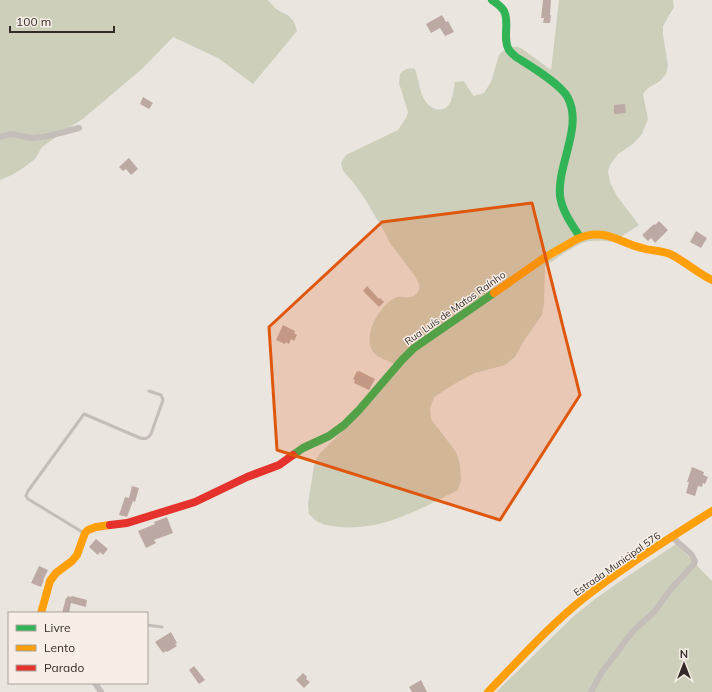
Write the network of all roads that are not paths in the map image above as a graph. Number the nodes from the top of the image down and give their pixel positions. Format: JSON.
{"nodes":[{"id":1,"x":492,"y":0,"type":"edge"},
{"id":2,"x":79,"y":128,"type":"dead end"},
{"id":3,"x":0,"y":137,"type":"edge"},
{"id":4,"x":580,"y":237,"type":"junction"},
{"id":5,"x":712,"y":280,"type":"edge"},
{"id":6,"x":149,"y":390,"type":"dead end"},
{"id":7,"x":712,"y":511,"type":"edge"},
{"id":8,"x":85,"y":533,"type":"junction"},
{"id":9,"x":672,"y":537,"type":"junction"},
{"id":10,"x":41,"y":612,"type":"edge"},
{"id":11,"x":148,"y":625,"type":"edge"},
{"id":12,"x":162,"y":628,"type":"dead end"},
{"id":13,"x":488,"y":692,"type":"edge"},
{"id":14,"x":591,"y":692,"type":"edge"}],
"edges":[{"from":1,"to":4,"type":"street"},
{"from":2,"to":3,"type":"street"},
{"from":4,"to":5,"type":"street"},
{"from":4,"to":8,"type":"street","name":"Rua Luís de Matos Raínho"},
{"from":6,"to":8,"type":"lane"},
{"from":7,"to":9,"type":"street","name":"Estrada Municipal 576"},
{"from":8,"to":10,"type":"street"},
{"from":9,"to":13,"type":"street","name":"Estrada Municipal 576"},
{"from":9,"to":14,"type":"street"},
{"from":11,"to":12,"type":"lane"}]}
